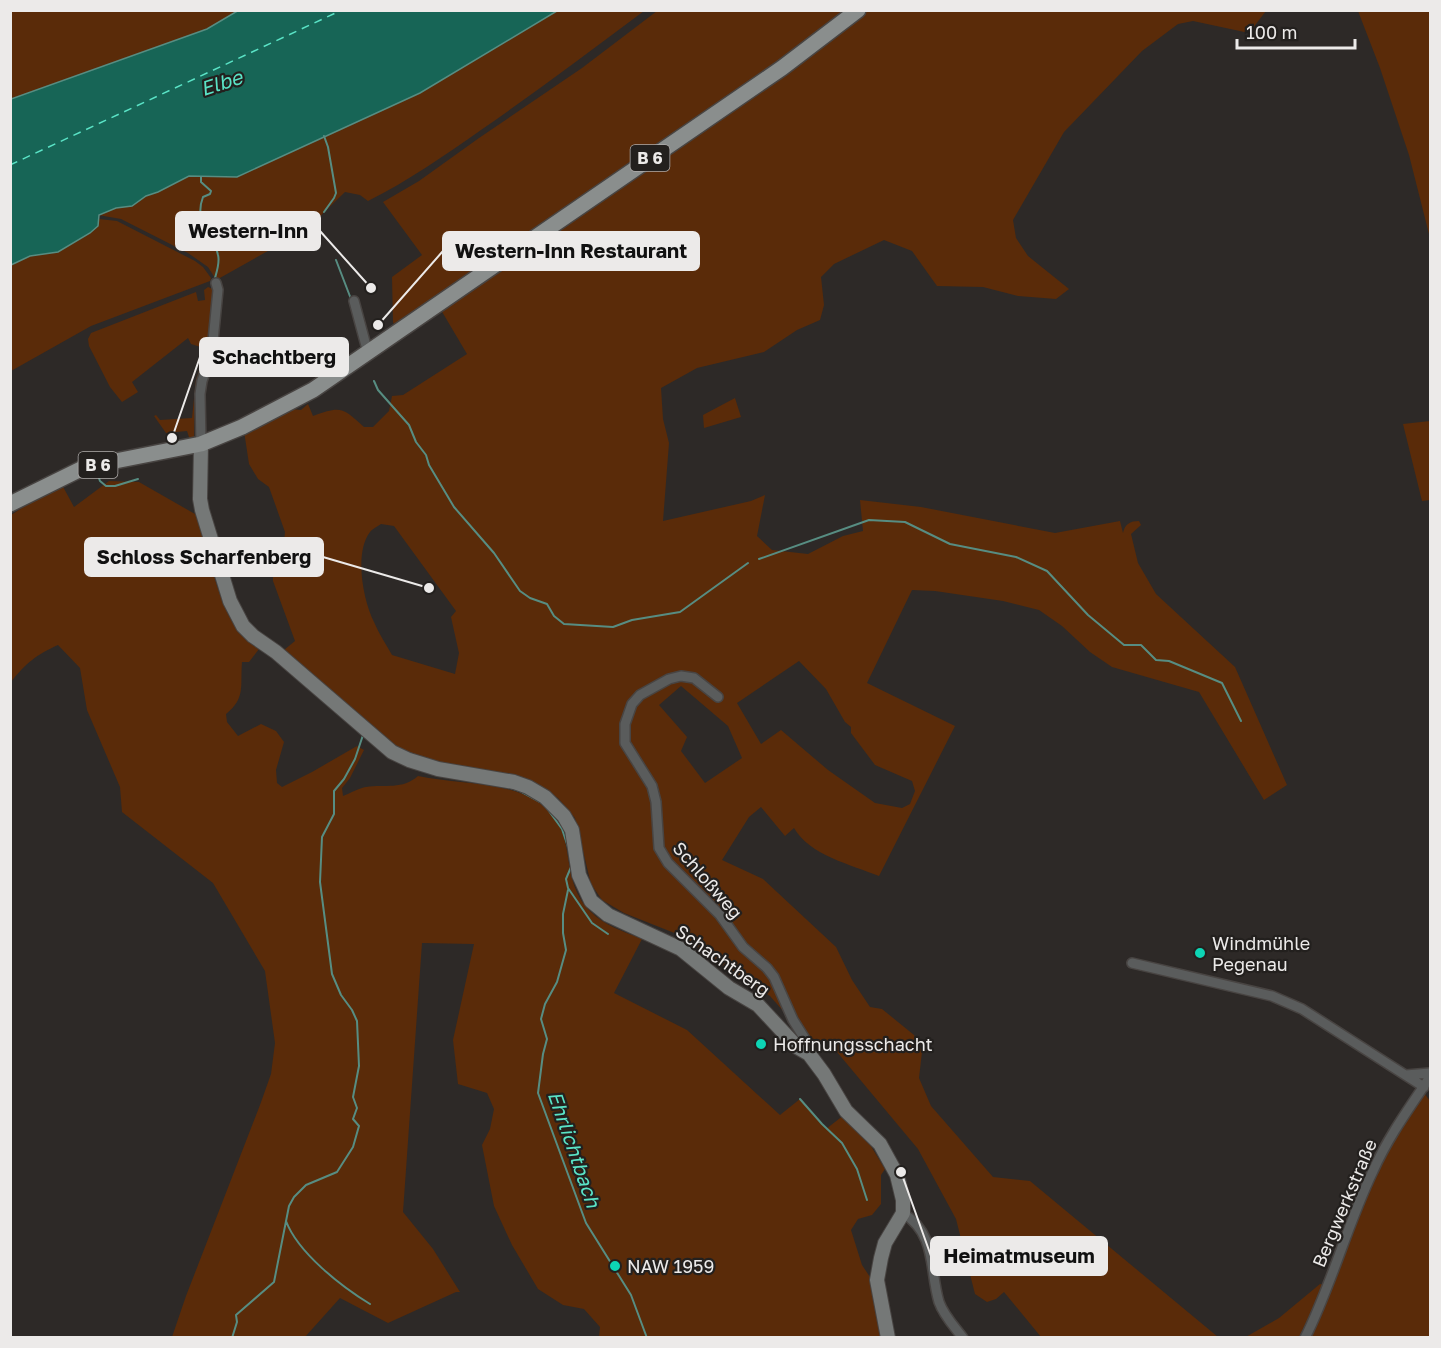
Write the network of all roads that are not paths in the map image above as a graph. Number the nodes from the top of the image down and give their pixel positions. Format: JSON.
{"nodes":[{"id":1,"x":858,"y":10,"type":"edge"},
{"id":2,"x":216,"y":284,"type":"dead end"},
{"id":3,"x":354,"y":301,"type":"dead end"},
{"id":4,"x":368,"y":353,"type":"junction"},
{"id":5,"x":197,"y":445,"type":"junction"},
{"id":6,"x":10,"y":504,"type":"edge"},
{"id":7,"x":718,"y":697,"type":"dead end"},
{"id":8,"x":1132,"y":963,"type":"dead end"},
{"id":9,"x":809,"y":1054,"type":"junction"},
{"id":10,"x":1406,"y":1075,"type":"junction"},
{"id":11,"x":1431,"y":1075,"type":"edge"},
{"id":12,"x":1424,"y":1087,"type":"junction"},
{"id":13,"x":903,"y":1212,"type":"junction"},
{"id":14,"x":888,"y":1338,"type":"edge"},
{"id":15,"x":963,"y":1338,"type":"edge"},
{"id":16,"x":1305,"y":1338,"type":"edge"}],
"edges":[{"from":1,"to":4,"type":"main road","number":"B 6"},
{"from":2,"to":5,"type":"street"},
{"from":3,"to":4,"type":"street"},
{"from":4,"to":5,"type":"main road","number":"B 6"},
{"from":5,"to":6,"type":"main road","number":"B 6"},
{"from":5,"to":9,"type":"street","name":"Schachtberg"},
{"from":7,"to":9,"type":"street","name":"Schloßweg"},
{"from":8,"to":10,"type":"street"},
{"from":9,"to":13,"type":"street","name":"Schachtberg"},
{"from":10,"to":11,"type":"street"},
{"from":10,"to":12,"type":"street"},
{"from":11,"to":12,"type":"street","name":"Bergwerkstraße"},
{"from":12,"to":16,"type":"street","name":"Bergwerkstraße"},
{"from":13,"to":14,"type":"street"},
{"from":13,"to":15,"type":"street"}]}
